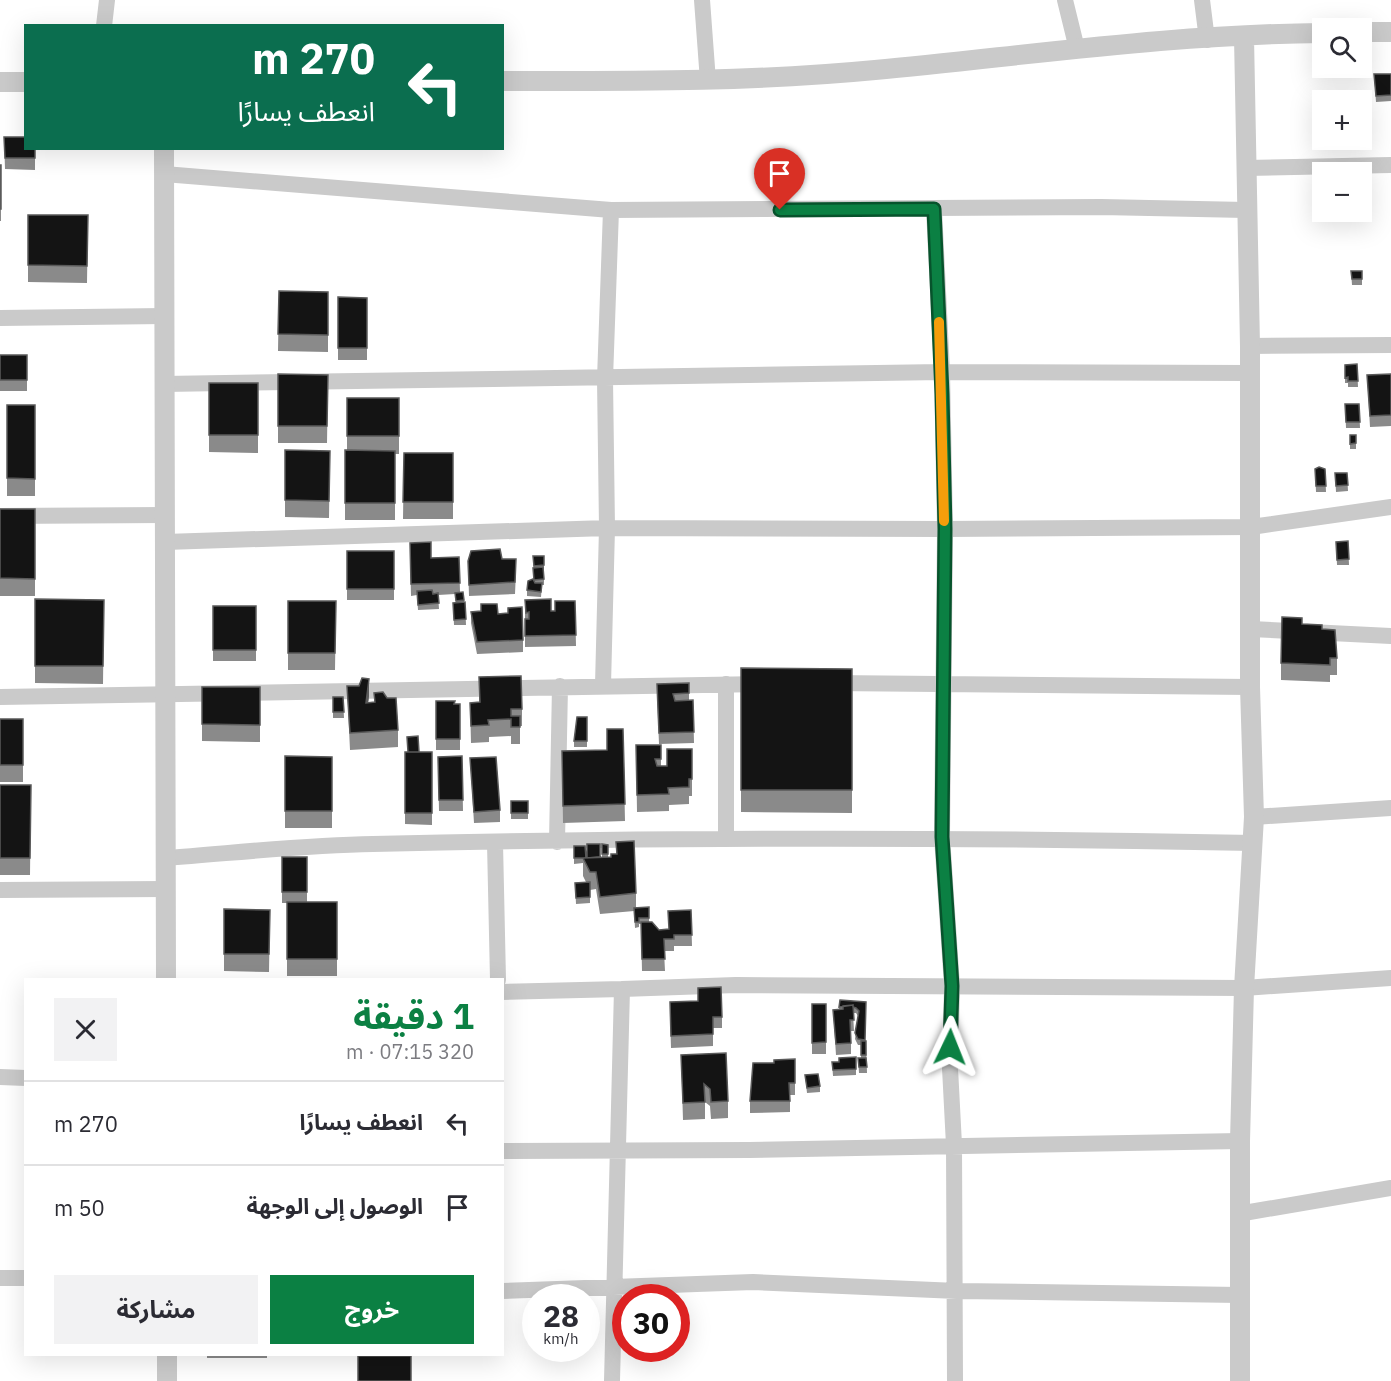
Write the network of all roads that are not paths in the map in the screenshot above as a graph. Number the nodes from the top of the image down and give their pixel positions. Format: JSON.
{"nodes":[{"id":1,"x":107,"y":0,"type":"edge"},
{"id":2,"x":702,"y":0,"type":"edge"},
{"id":3,"x":1065,"y":0,"type":"edge"},
{"id":4,"x":1202,"y":0,"type":"edge"},
{"id":5,"x":104,"y":24,"type":"edge"},
{"id":6,"x":1372,"y":32,"type":"edge"},
{"id":7,"x":1391,"y":32,"type":"edge"},
{"id":8,"x":1312,"y":34,"type":"edge"},
{"id":9,"x":1244,"y":37,"type":"junction"},
{"id":10,"x":1207,"y":40,"type":"junction"},
{"id":11,"x":1077,"y":49,"type":"junction"},
{"id":12,"x":504,"y":81,"type":"edge"},
{"id":13,"x":708,"y":81,"type":"junction"},
{"id":14,"x":0,"y":82,"type":"edge"},
{"id":15,"x":24,"y":82,"type":"edge"},
{"id":16,"x":164,"y":150,"type":"edge"},
{"id":17,"x":1391,"y":165,"type":"edge"},
{"id":18,"x":1246,"y":168,"type":"junction"},
{"id":19,"x":164,"y":174,"type":"junction"},
{"id":20,"x":934,"y":209,"type":"junction"},
{"id":21,"x":611,"y":210,"type":"junction"},
{"id":22,"x":1246,"y":210,"type":"junction"},
{"id":23,"x":164,"y":316,"type":"junction"},
{"id":24,"x":0,"y":318,"type":"edge"},
{"id":25,"x":1391,"y":345,"type":"edge"},
{"id":26,"x":1250,"y":346,"type":"junction"},
{"id":27,"x":942,"y":372,"type":"junction"},
{"id":28,"x":1248,"y":373,"type":"junction"},
{"id":29,"x":605,"y":379,"type":"junction"},
{"id":30,"x":164,"y":384,"type":"junction"},
{"id":31,"x":1391,"y":507,"type":"edge"},
{"id":32,"x":165,"y":515,"type":"junction"},
{"id":33,"x":0,"y":516,"type":"edge"},
{"id":34,"x":1251,"y":527,"type":"junction"},
{"id":35,"x":607,"y":528,"type":"junction"},
{"id":36,"x":945,"y":529,"type":"junction"},
{"id":37,"x":165,"y":542,"type":"junction"},
{"id":38,"x":1251,"y":629,"type":"junction"},
{"id":39,"x":1391,"y":636,"type":"edge"},
{"id":40,"x":943,"y":682,"type":"junction"},
{"id":41,"x":817,"y":683,"type":"edge"},
{"id":42,"x":726,"y":684,"type":"junction"},
{"id":43,"x":783,"y":684,"type":"edge"},
{"id":44,"x":560,"y":686,"type":"junction"},
{"id":45,"x":603,"y":686,"type":"junction"},
{"id":46,"x":1250,"y":687,"type":"junction"},
{"id":47,"x":165,"y":696,"type":"junction"},
{"id":48,"x":0,"y":697,"type":"edge"},
{"id":49,"x":1391,"y":808,"type":"edge"},
{"id":50,"x":1254,"y":817,"type":"junction"},
{"id":51,"x":942,"y":837,"type":"junction"},
{"id":52,"x":726,"y":839,"type":"junction"},
{"id":53,"x":557,"y":842,"type":"junction"},
{"id":54,"x":495,"y":843,"type":"junction"},
{"id":55,"x":1254,"y":843,"type":"junction"},
{"id":56,"x":166,"y":858,"type":"junction"},
{"id":57,"x":166,"y":889,"type":"junction"},
{"id":58,"x":0,"y":890,"type":"edge"},
{"id":59,"x":166,"y":978,"type":"edge"},
{"id":60,"x":498,"y":978,"type":"edge"},
{"id":61,"x":1391,"y":978,"type":"edge"},
{"id":62,"x":952,"y":986,"type":"junction"},
{"id":63,"x":622,"y":988,"type":"junction"},
{"id":64,"x":1244,"y":988,"type":"junction"},
{"id":65,"x":504,"y":992,"type":"edge"},
{"id":66,"x":0,"y":1077,"type":"edge"},
{"id":67,"x":24,"y":1078,"type":"edge"},
{"id":68,"x":1240,"y":1141,"type":"junction"},
{"id":69,"x":954,"y":1145,"type":"junction"},
{"id":70,"x":504,"y":1150,"type":"edge"},
{"id":71,"x":618,"y":1150,"type":"junction"},
{"id":72,"x":1391,"y":1188,"type":"edge"},
{"id":73,"x":1238,"y":1214,"type":"junction"},
{"id":74,"x":0,"y":1278,"type":"edge"},
{"id":75,"x":24,"y":1278,"type":"edge"},
{"id":76,"x":616,"y":1284,"type":"edge"},
{"id":77,"x":690,"y":1285,"type":"edge"},
{"id":78,"x":612,"y":1288,"type":"edge"},
{"id":79,"x":957,"y":1291,"type":"junction"},
{"id":80,"x":504,"y":1292,"type":"edge"},
{"id":81,"x":1240,"y":1295,"type":"junction"},
{"id":82,"x":167,"y":1356,"type":"edge"},
{"id":83,"x":613,"y":1362,"type":"edge"},
{"id":84,"x":167,"y":1381,"type":"edge"},
{"id":85,"x":612,"y":1381,"type":"edge"},
{"id":86,"x":955,"y":1381,"type":"edge"},
{"id":87,"x":1240,"y":1381,"type":"edge"}],
"edges":[{"from":1,"to":5,"type":"street"},
{"from":2,"to":13,"type":"street"},
{"from":3,"to":11,"type":"street"},
{"from":4,"to":10,"type":"street"},
{"from":6,"to":7,"type":"street"},
{"from":8,"to":9,"type":"street"},
{"from":9,"to":10,"type":"street"},
{"from":9,"to":18,"type":"street"},
{"from":10,"to":11,"type":"street"},
{"from":11,"to":13,"type":"street"},
{"from":12,"to":13,"type":"street"},
{"from":14,"to":15,"type":"street"},
{"from":16,"to":19,"type":"street"},
{"from":17,"to":18,"type":"street"},
{"from":18,"to":22,"type":"street"},
{"from":19,"to":21,"type":"street"},
{"from":19,"to":23,"type":"street"},
{"from":20,"to":21,"type":"street"},
{"from":20,"to":22,"type":"street"},
{"from":20,"to":27,"type":"street"},
{"from":21,"to":29,"type":"street"},
{"from":22,"to":26,"type":"street"},
{"from":23,"to":24,"type":"street"},
{"from":23,"to":30,"type":"street"},
{"from":25,"to":26,"type":"street"},
{"from":26,"to":28,"type":"street"},
{"from":27,"to":28,"type":"street"},
{"from":27,"to":29,"type":"street"},
{"from":27,"to":36,"type":"street"},
{"from":28,"to":34,"type":"street"},
{"from":29,"to":30,"type":"street"},
{"from":29,"to":35,"type":"street"},
{"from":30,"to":32,"type":"street"},
{"from":31,"to":34,"type":"street"},
{"from":32,"to":33,"type":"street"},
{"from":32,"to":37,"type":"street"},
{"from":34,"to":36,"type":"street"},
{"from":34,"to":38,"type":"street"},
{"from":35,"to":36,"type":"street"},
{"from":35,"to":37,"type":"street"},
{"from":35,"to":45,"type":"street"},
{"from":36,"to":40,"type":"street"},
{"from":37,"to":47,"type":"street"},
{"from":38,"to":39,"type":"street"},
{"from":38,"to":46,"type":"street"},
{"from":40,"to":41,"type":"street"},
{"from":40,"to":46,"type":"street"},
{"from":40,"to":51,"type":"street"},
{"from":42,"to":43,"type":"street"},
{"from":42,"to":45,"type":"street"},
{"from":42,"to":52,"type":"street"},
{"from":44,"to":45,"type":"street"},
{"from":44,"to":47,"type":"street"},
{"from":44,"to":53,"type":"street"},
{"from":46,"to":50,"type":"street"},
{"from":47,"to":48,"type":"street"},
{"from":47,"to":56,"type":"street"},
{"from":49,"to":50,"type":"street"},
{"from":50,"to":55,"type":"street"},
{"from":51,"to":52,"type":"street"},
{"from":51,"to":55,"type":"street"},
{"from":51,"to":62,"type":"street"},
{"from":52,"to":53,"type":"street"},
{"from":53,"to":54,"type":"street"},
{"from":54,"to":56,"type":"street"},
{"from":54,"to":60,"type":"street"},
{"from":55,"to":64,"type":"street"},
{"from":56,"to":57,"type":"street"},
{"from":57,"to":58,"type":"street"},
{"from":57,"to":59,"type":"street"},
{"from":61,"to":64,"type":"street"},
{"from":62,"to":63,"type":"street"},
{"from":62,"to":64,"type":"street"},
{"from":62,"to":69,"type":"street"},
{"from":63,"to":65,"type":"street"},
{"from":63,"to":71,"type":"street"},
{"from":64,"to":68,"type":"street"},
{"from":66,"to":67,"type":"street"},
{"from":68,"to":69,"type":"street"},
{"from":68,"to":73,"type":"street"},
{"from":69,"to":71,"type":"street"},
{"from":69,"to":79,"type":"street"},
{"from":70,"to":71,"type":"street"},
{"from":71,"to":76,"type":"street"},
{"from":72,"to":73,"type":"street"},
{"from":73,"to":81,"type":"street"},
{"from":74,"to":75,"type":"street"},
{"from":77,"to":79,"type":"street"},
{"from":78,"to":80,"type":"street"},
{"from":79,"to":81,"type":"street"},
{"from":79,"to":86,"type":"street"},
{"from":81,"to":87,"type":"street"},
{"from":82,"to":84,"type":"street"},
{"from":83,"to":85,"type":"street"}]}
